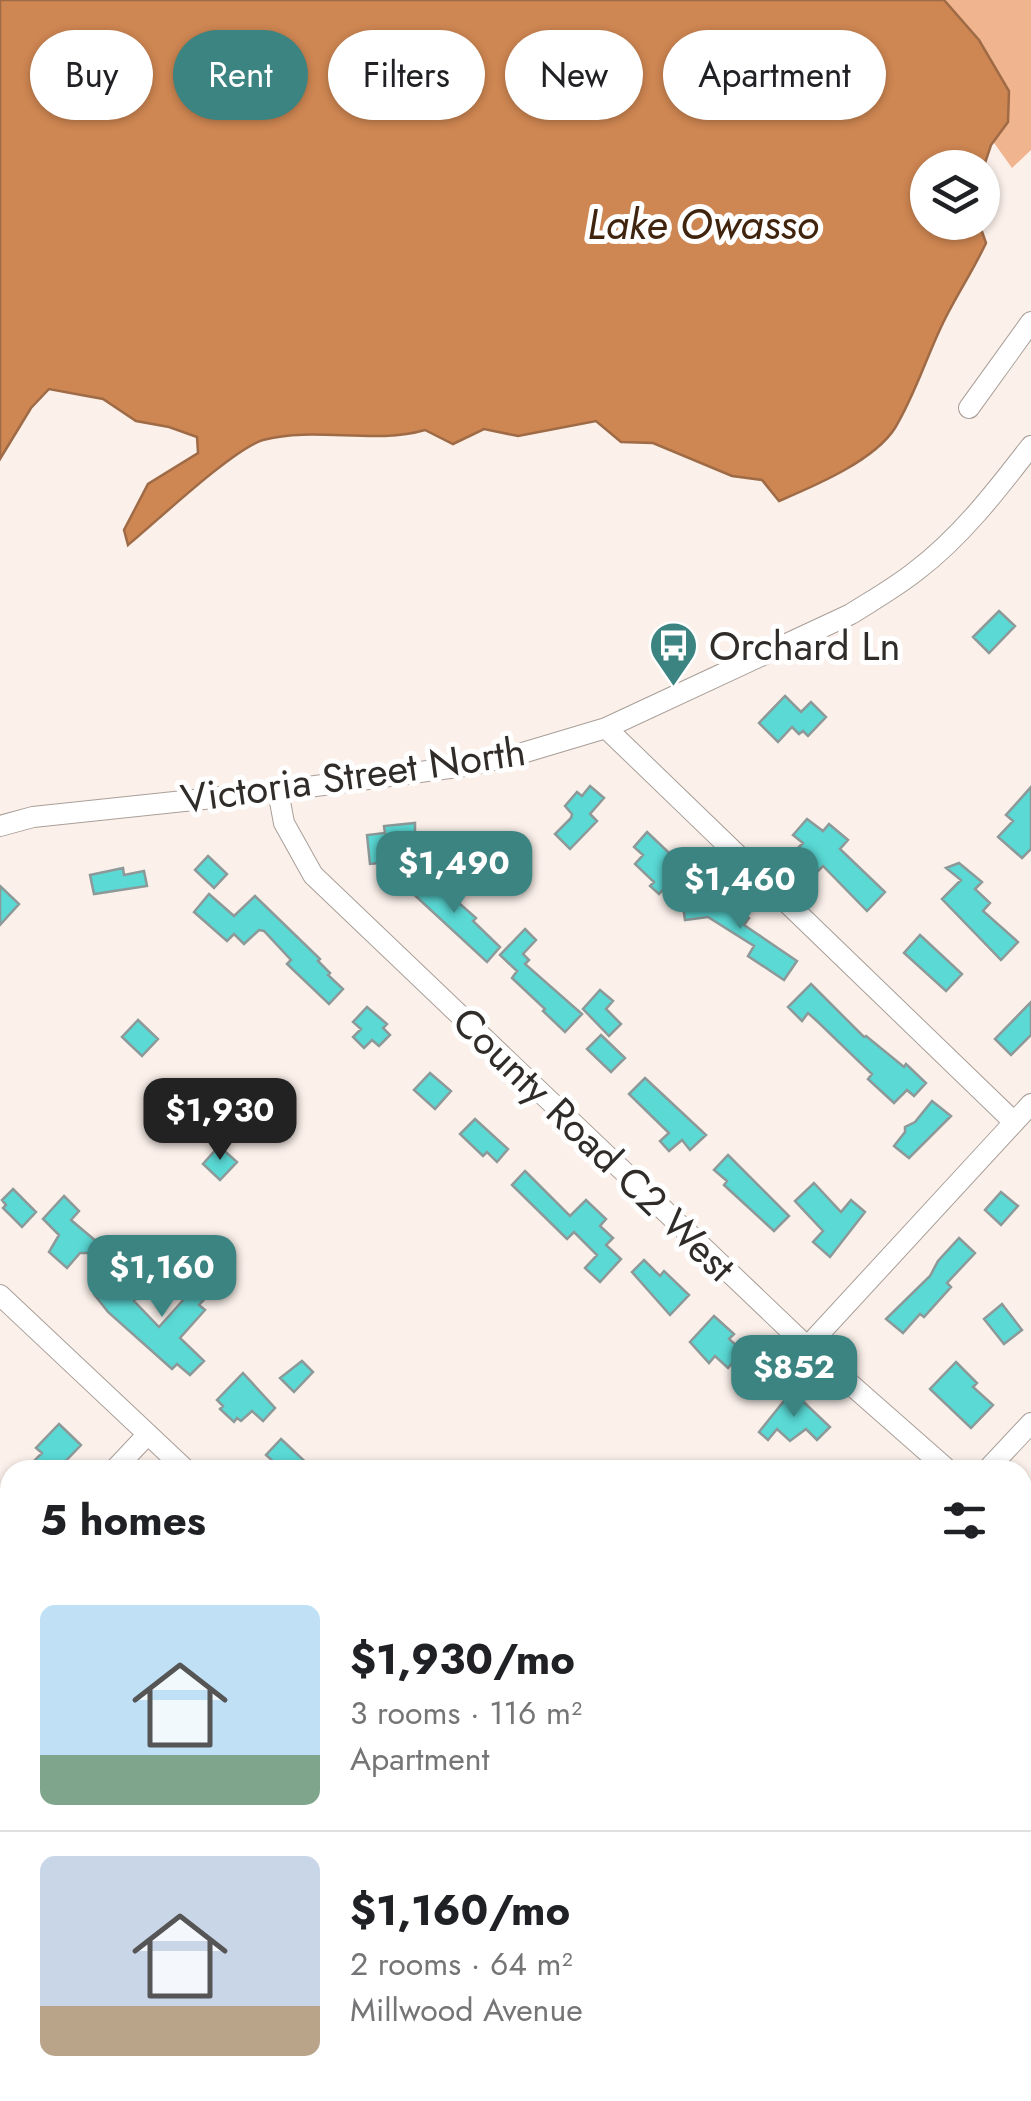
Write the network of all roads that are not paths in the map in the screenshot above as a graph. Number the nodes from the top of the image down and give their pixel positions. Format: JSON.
{"nodes":[{"id":1,"x":1031,"y":322,"type":"edge"},
{"id":2,"x":969,"y":408,"type":"dead end"},
{"id":3,"x":1031,"y":446,"type":"edge"},
{"id":4,"x":606,"y":728,"type":"junction"},
{"id":5,"x":278,"y":792,"type":"junction"},
{"id":6,"x":3,"y":820,"type":"edge"},
{"id":7,"x":1031,"y":1104,"type":"edge"},
{"id":8,"x":1014,"y":1122,"type":"junction"},
{"id":9,"x":0,"y":1295,"type":"edge"},
{"id":10,"x":808,"y":1346,"type":"junction"},
{"id":11,"x":1031,"y":1422,"type":"edge"},
{"id":12,"x":148,"y":1434,"type":"junction"},
{"id":13,"x":123,"y":1460,"type":"edge"},
{"id":14,"x":175,"y":1460,"type":"edge"},
{"id":15,"x":937,"y":1460,"type":"edge"},
{"id":16,"x":996,"y":1460,"type":"edge"}],
"edges":[{"from":1,"to":2,"type":"street"},
{"from":3,"to":4,"type":"street","name":"Victoria Street North"},
{"from":4,"to":5,"type":"street","name":"Victoria Street North"},
{"from":4,"to":8,"type":"street"},
{"from":5,"to":6,"type":"street","name":"Victoria Street North"},
{"from":5,"to":10,"type":"street","name":"County Road C2 West"},
{"from":7,"to":8,"type":"street"},
{"from":8,"to":10,"type":"street"},
{"from":9,"to":12,"type":"street"},
{"from":10,"to":15,"type":"street","name":"County Road C2 West"},
{"from":11,"to":16,"type":"street"},
{"from":12,"to":13,"type":"street"},
{"from":12,"to":14,"type":"street"}]}
